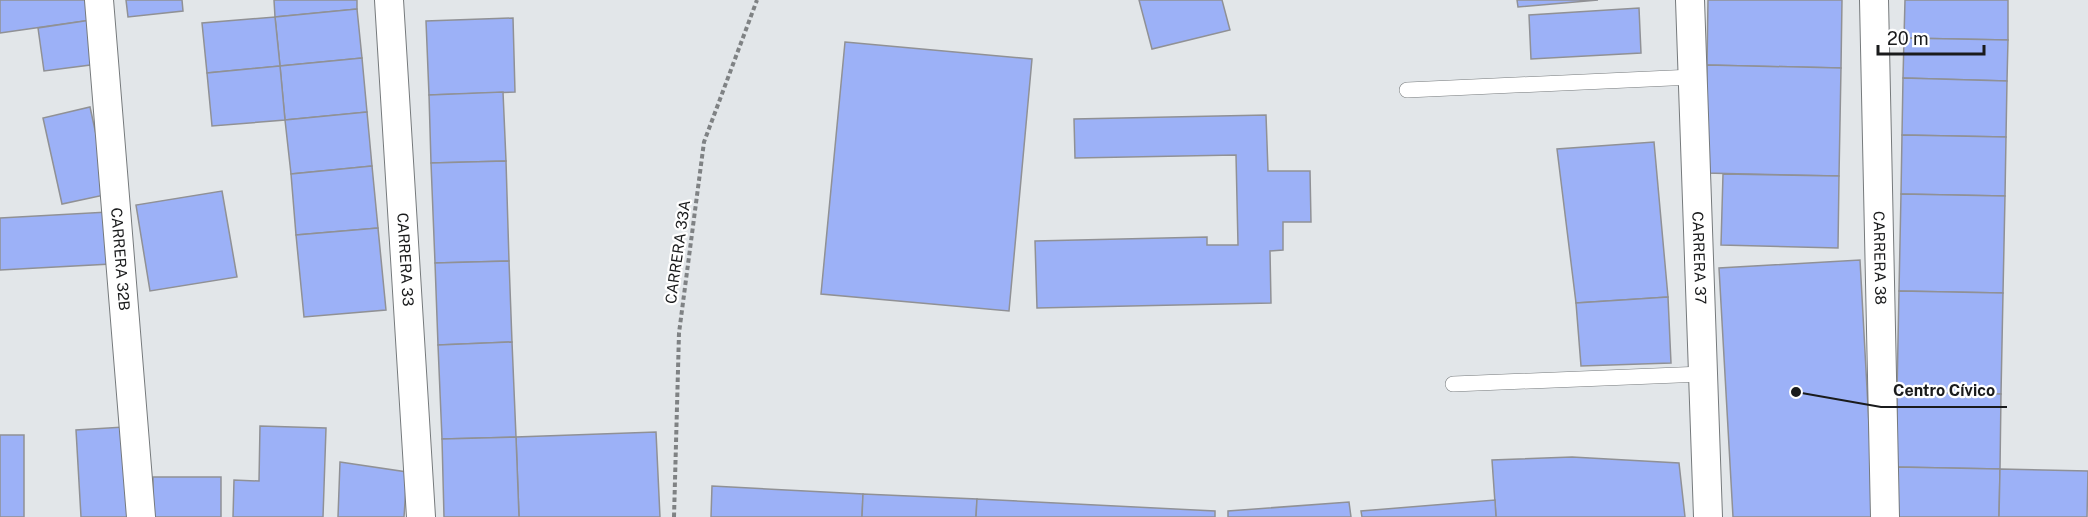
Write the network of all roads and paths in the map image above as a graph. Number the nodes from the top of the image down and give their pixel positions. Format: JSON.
{"nodes":[{"id":1,"x":99,"y":0,"type":"edge"},
{"id":2,"x":389,"y":0,"type":"edge"},
{"id":3,"x":757,"y":0,"type":"edge"},
{"id":4,"x":1690,"y":0,"type":"edge"},
{"id":5,"x":1874,"y":0,"type":"edge"},
{"id":6,"x":1693,"y":77,"type":"junction"},
{"id":7,"x":1407,"y":90,"type":"dead end"},
{"id":8,"x":1703,"y":374,"type":"junction"},
{"id":9,"x":1453,"y":384,"type":"dead end"},
{"id":10,"x":141,"y":517,"type":"edge"},
{"id":11,"x":421,"y":517,"type":"edge"},
{"id":12,"x":674,"y":517,"type":"edge"},
{"id":13,"x":1708,"y":517,"type":"edge"},
{"id":14,"x":1885,"y":517,"type":"edge"}],
"edges":[{"from":1,"to":10,"type":"street","name":"CARRERA 32B"},
{"from":2,"to":11,"type":"street","name":"CARRERA 33"},
{"from":3,"to":12,"type":"path","name":"CARRERA 33A"},
{"from":4,"to":6,"type":"street","name":"CARRERA 37"},
{"from":5,"to":14,"type":"street","name":"CARRERA 38"},
{"from":6,"to":7,"type":"lane"},
{"from":6,"to":8,"type":"street","name":"CARRERA 37"},
{"from":8,"to":9,"type":"lane"},
{"from":8,"to":13,"type":"street","name":"CARRERA 37"}]}
